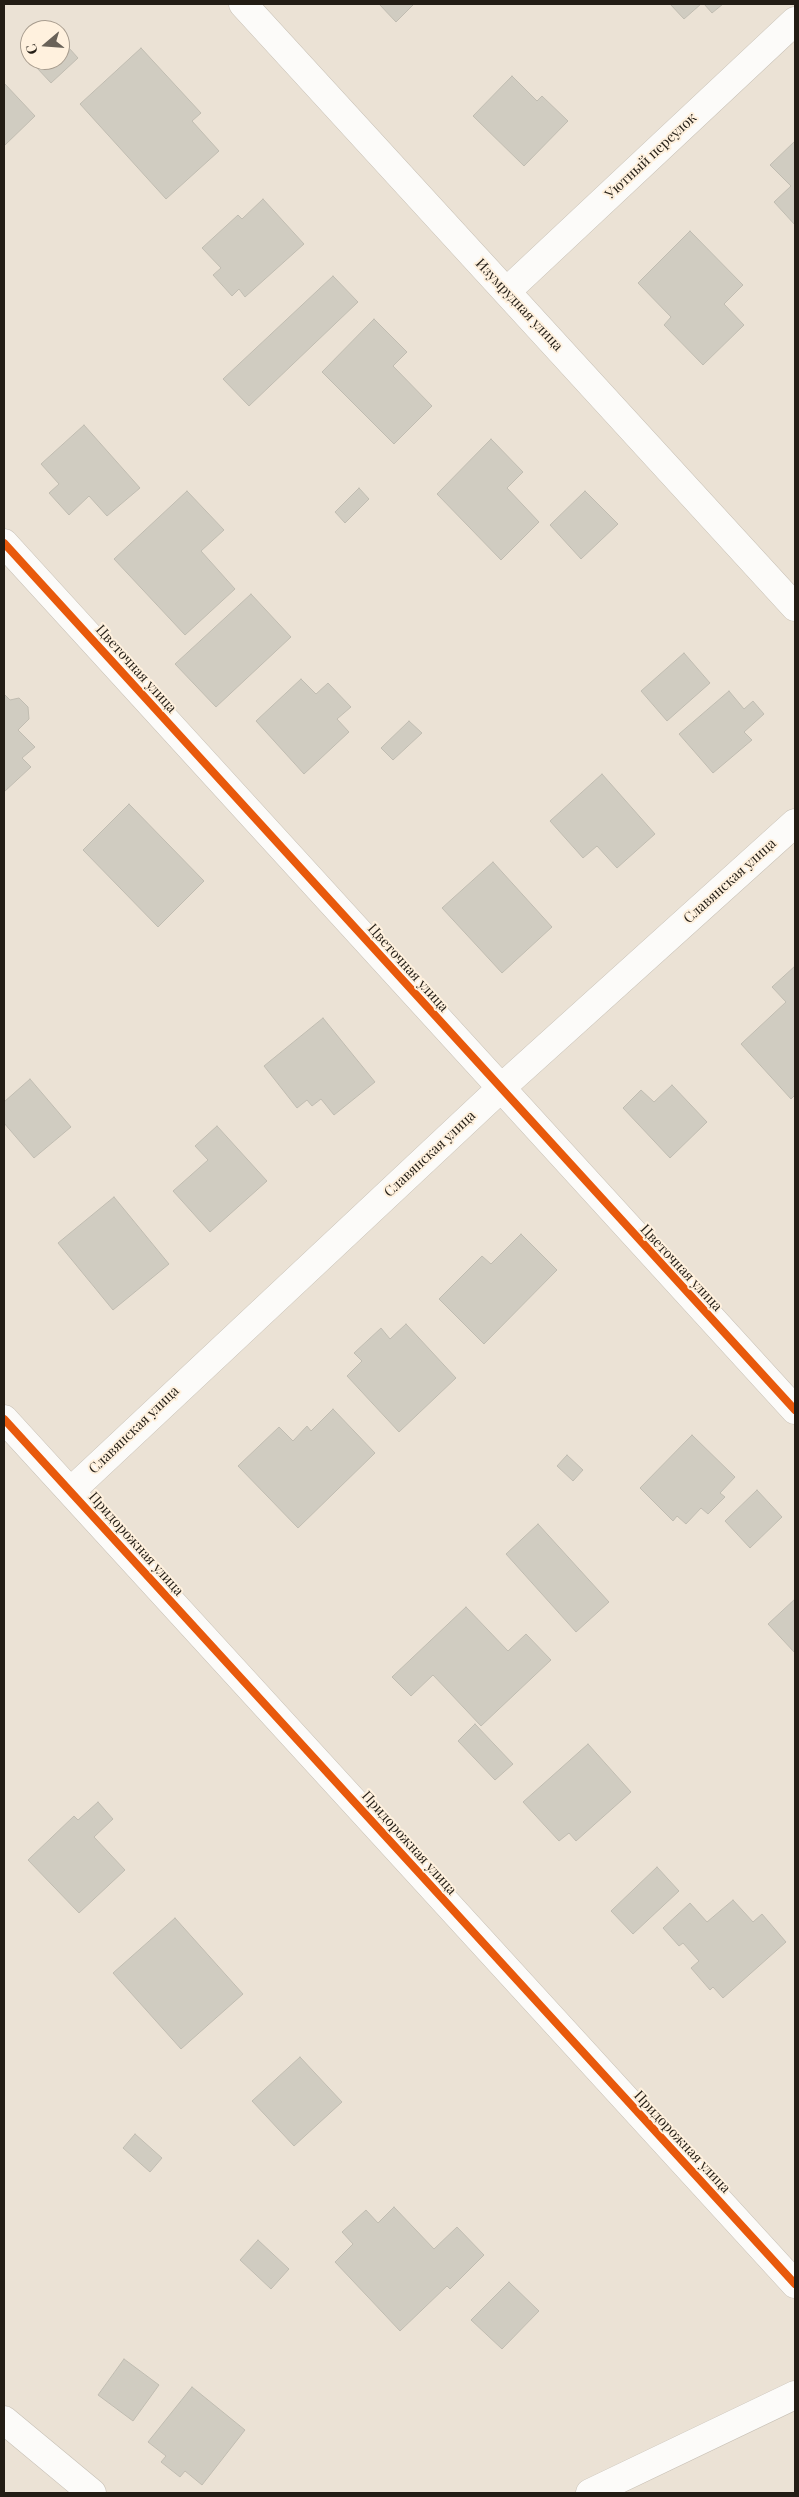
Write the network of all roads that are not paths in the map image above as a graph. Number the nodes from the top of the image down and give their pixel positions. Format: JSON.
{"nodes":[{"id":1,"x":243,"y":4,"type":"edge"},
{"id":2,"x":795,"y":22,"type":"edge"},
{"id":3,"x":507,"y":291,"type":"junction"},
{"id":4,"x":4,"y":542,"type":"edge"},
{"id":5,"x":795,"y":607,"type":"edge"},
{"id":6,"x":795,"y":823,"type":"edge"},
{"id":7,"x":500,"y":1089,"type":"junction"},
{"id":8,"x":795,"y":1410,"type":"edge"},
{"id":9,"x":4,"y":1419,"type":"edge"},
{"id":10,"x":70,"y":1491,"type":"junction"},
{"id":11,"x":795,"y":2284,"type":"edge"},
{"id":12,"x":795,"y":2395,"type":"edge"},
{"id":13,"x":4,"y":2420,"type":"edge"},
{"id":14,"x":92,"y":2493,"type":"edge"},
{"id":15,"x":590,"y":2493,"type":"edge"}],
"edges":[{"from":1,"to":3,"type":"street","name":"Изумрудная улица"},
{"from":2,"to":3,"type":"street","name":"Уютный переулок"},
{"from":3,"to":5,"type":"street","name":"Изумрудная улица"},
{"from":4,"to":7,"type":"street","name":"Цветочная улица"},
{"from":6,"to":7,"type":"street","name":"Славянская улица"},
{"from":7,"to":8,"type":"street","name":"Цветочная улица"},
{"from":7,"to":10,"type":"street","name":"Славянская улица"},
{"from":9,"to":10,"type":"street","name":"Придорожная улица"},
{"from":10,"to":11,"type":"street","name":"Придорожная улица"},
{"from":12,"to":15,"type":"street"},
{"from":13,"to":14,"type":"street"}]}
